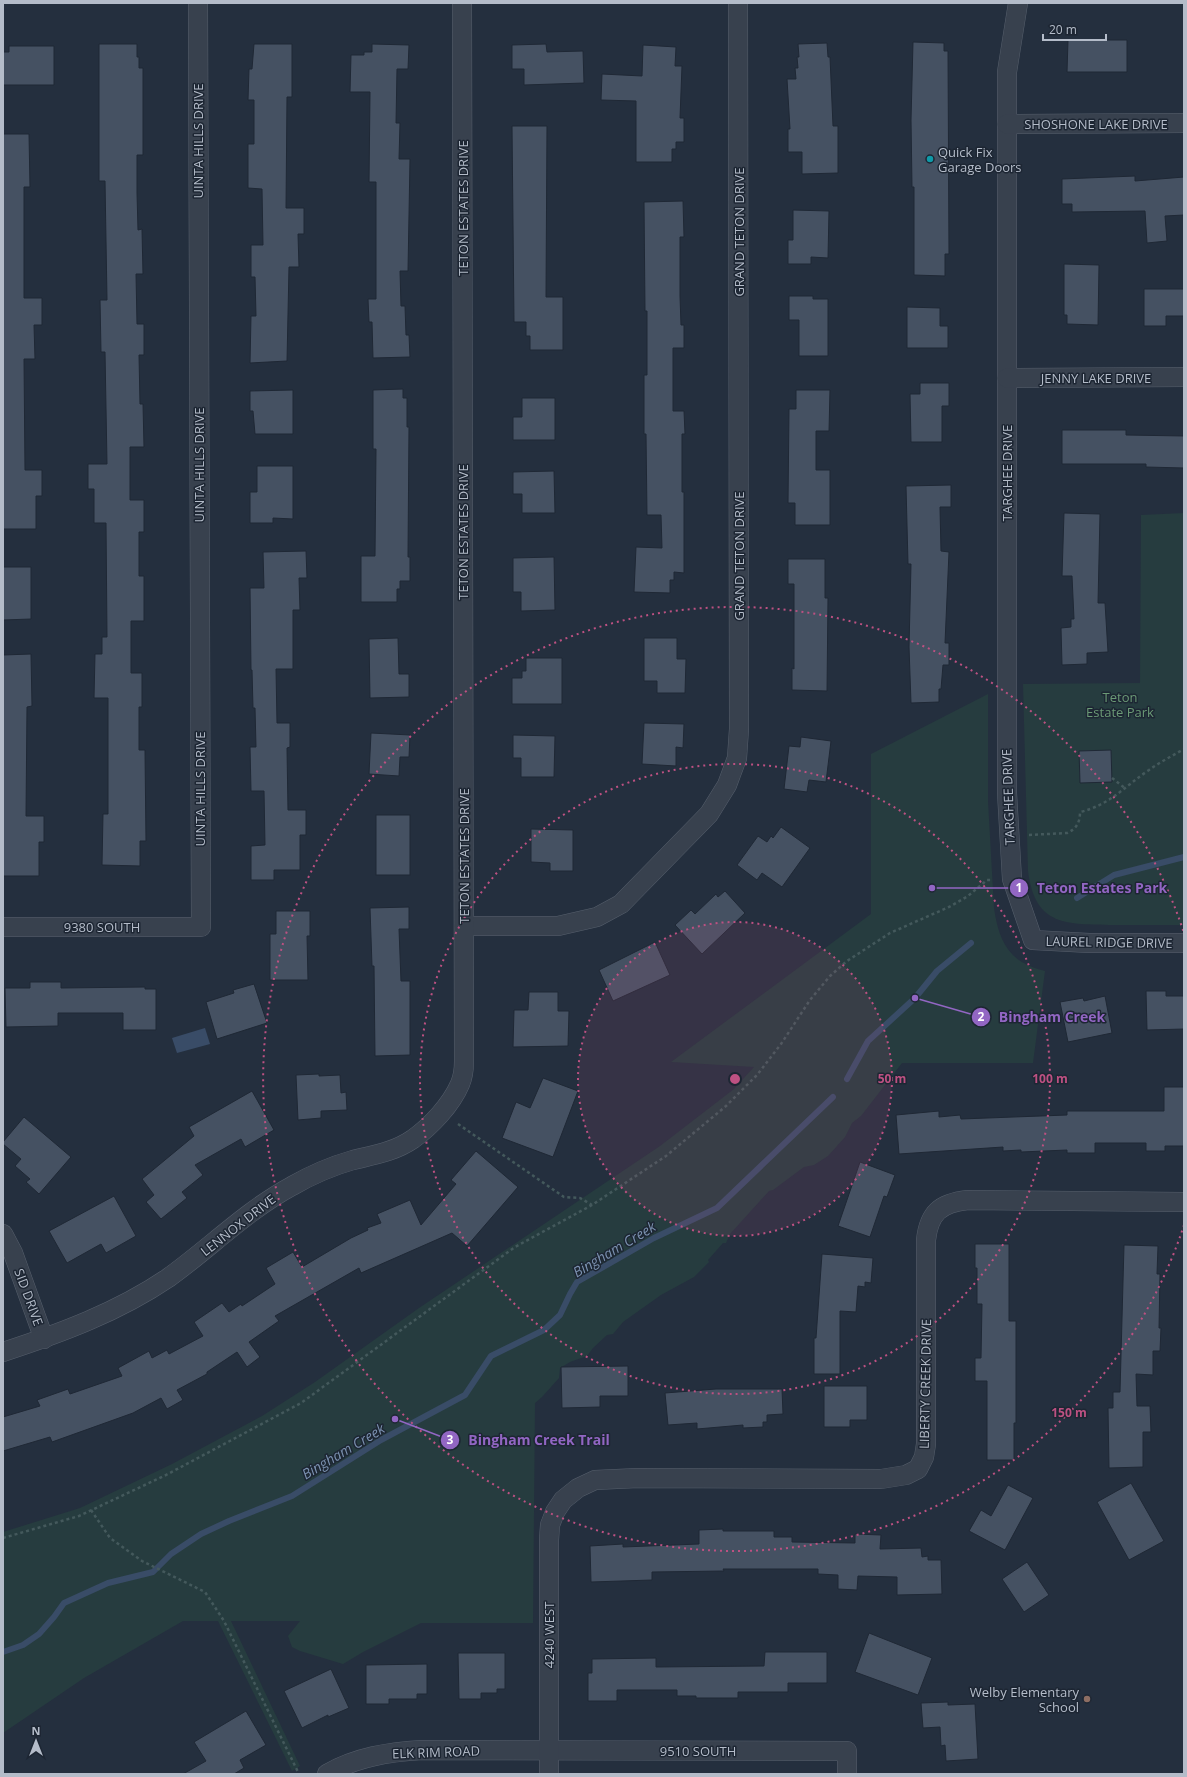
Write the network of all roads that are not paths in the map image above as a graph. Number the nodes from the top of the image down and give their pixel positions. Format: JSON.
{"nodes":[{"id":1,"x":198,"y":3,"type":"edge"},
{"id":2,"x":462,"y":3,"type":"edge"},
{"id":3,"x":738,"y":3,"type":"edge"},
{"id":4,"x":1018,"y":3,"type":"edge"},
{"id":5,"x":1184,"y":123,"type":"edge"},
{"id":6,"x":1008,"y":124,"type":"junction"},
{"id":7,"x":1184,"y":377,"type":"edge"},
{"id":8,"x":1008,"y":378,"type":"junction"},
{"id":9,"x":464,"y":926,"type":"junction"},
{"id":10,"x":3,"y":927,"type":"edge"},
{"id":11,"x":200,"y":927,"type":"joint"},
{"id":12,"x":1033,"y":940,"type":"joint"},
{"id":13,"x":1184,"y":943,"type":"edge"},
{"id":14,"x":464,"y":1061,"type":"joint"},
{"id":15,"x":1184,"y":1202,"type":"edge"},
{"id":16,"x":3,"y":1234,"type":"edge"},
{"id":17,"x":44,"y":1339,"type":"junction"},
{"id":18,"x":3,"y":1352,"type":"edge"},
{"id":19,"x":563,"y":1500,"type":"joint"},
{"id":20,"x":549,"y":1751,"type":"junction"},
{"id":21,"x":327,"y":1774,"type":"edge"},
{"id":22,"x":549,"y":1774,"type":"edge"},
{"id":23,"x":847,"y":1774,"type":"edge"}],
"edges":[{"from":1,"to":11,"type":"street","name":"UINTA HILLS DRIVE"},
{"from":2,"to":9,"type":"street","name":"TETON ESTATES DRIVE"},
{"from":3,"to":9,"type":"street","name":"GRAND TETON DRIVE"},
{"from":4,"to":6,"type":"street","name":"TARGHEE DRIVE"},
{"from":5,"to":6,"type":"street","name":"SHOSHONE LAKE DRIVE"},
{"from":6,"to":8,"type":"street","name":"TARGHEE DRIVE"},
{"from":7,"to":8,"type":"street","name":"JENNY LAKE DRIVE"},
{"from":8,"to":12,"type":"street","name":"TARGHEE DRIVE"},
{"from":9,"to":14,"type":"street","name":"TETON ESTATES DRIVE"},
{"from":10,"to":11,"type":"street","name":"9380 SOUTH"},
{"from":12,"to":13,"type":"street","name":"LAUREL RIDGE DRIVE"},
{"from":14,"to":17,"type":"street","name":"LENNOX DRIVE"},
{"from":15,"to":19,"type":"street","name":"LIBERTY CREEK DRIVE"},
{"from":16,"to":17,"type":"street","name":"SID DRIVE"},
{"from":17,"to":18,"type":"street","name":"LENNOX DRIVE"},
{"from":19,"to":20,"type":"street","name":"4240 WEST"},
{"from":20,"to":21,"type":"street","name":"ELK RIM ROAD"},
{"from":20,"to":22,"type":"street","name":"4240 WEST"},
{"from":20,"to":23,"type":"street","name":"9510 SOUTH"}]}
